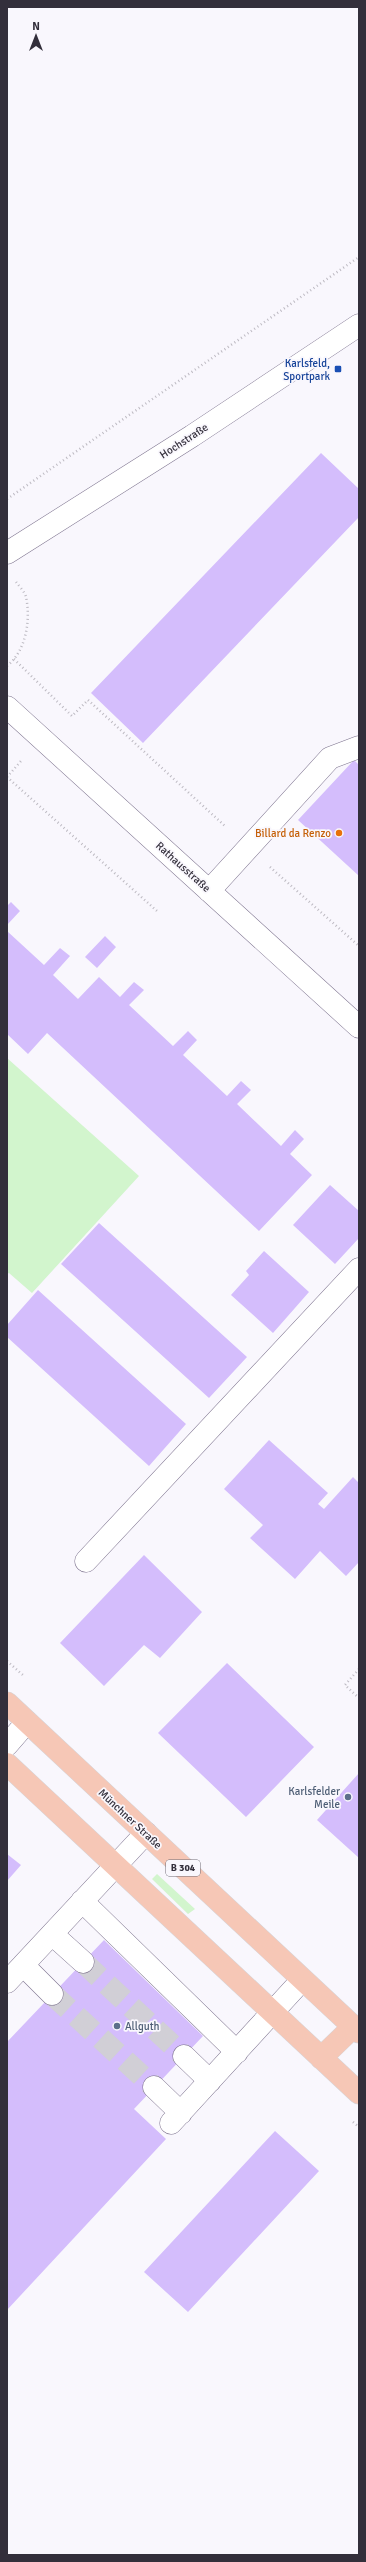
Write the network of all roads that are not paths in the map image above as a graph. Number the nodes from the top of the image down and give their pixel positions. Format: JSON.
{"nodes":[{"id":1,"x":359,"y":325,"type":"edge"},
{"id":2,"x":7,"y":553,"type":"edge"},
{"id":3,"x":7,"y":707,"type":"edge"},
{"id":4,"x":359,"y":746,"type":"edge"},
{"id":5,"x":209,"y":891,"type":"junction"},
{"id":6,"x":359,"y":1027,"type":"edge"},
{"id":7,"x":359,"y":1269,"type":"edge"},
{"id":8,"x":86,"y":1561,"type":"dead end"},
{"id":9,"x":7,"y":1703,"type":"edge"},
{"id":10,"x":27,"y":1722,"type":"junction"},
{"id":11,"x":7,"y":1745,"type":"edge"},
{"id":12,"x":7,"y":1764,"type":"edge"},
{"id":13,"x":146,"y":1833,"type":"junction"},
{"id":14,"x":115,"y":1866,"type":"junction"},
{"id":15,"x":82,"y":1901,"type":"junction"},
{"id":16,"x":52,"y":1934,"type":"junction"},
{"id":17,"x":83,"y":1962,"type":"tunnel mouth"},
{"id":18,"x":23,"y":1965,"type":"junction"},
{"id":19,"x":302,"y":1980,"type":"junction"},
{"id":20,"x":7,"y":1982,"type":"edge"},
{"id":21,"x":52,"y":1994,"type":"tunnel mouth"},
{"id":22,"x":273,"y":2014,"type":"junction"},
{"id":23,"x":356,"y":2030,"type":"edge"},
{"id":24,"x":237,"y":2052,"type":"junction"},
{"id":25,"x":184,"y":2056,"type":"tunnel mouth"},
{"id":26,"x":321,"y":2058,"type":"junction"},
{"id":27,"x":210,"y":2081,"type":"junction"},
{"id":28,"x":154,"y":2088,"type":"tunnel mouth"},
{"id":29,"x":359,"y":2093,"type":"edge"}],
"edges":[{"from":1,"to":2,"type":"street","name":"Hochstraße"},
{"from":3,"to":5,"type":"street","name":"Rathausstraße"},
{"from":4,"to":5,"type":"street"},
{"from":5,"to":6,"type":"street","name":"Rathausstraße"},
{"from":7,"to":8,"type":"street"},
{"from":9,"to":10,"type":"main road","name":"Münchner Straße","number":"B 304"},
{"from":10,"to":11,"type":"street"},
{"from":10,"to":13,"type":"main road","name":"Münchner Straße","number":"B 304"},
{"from":12,"to":14,"type":"main road"},
{"from":13,"to":14,"type":"street"},
{"from":13,"to":19,"type":"main road","name":"Münchner Straße","number":"B 304"},
{"from":14,"to":15,"type":"street"},
{"from":14,"to":22,"type":"main road"},
{"from":15,"to":16,"type":"street"},
{"from":15,"to":24,"type":"street"},
{"from":16,"to":17,"type":"street"},
{"from":16,"to":18,"type":"street"},
{"from":18,"to":20,"type":"street"},
{"from":18,"to":21,"type":"street"},
{"from":19,"to":22,"type":"street"},
{"from":19,"to":23,"type":"main road","name":"Münchner Straße","number":"B 304"},
{"from":22,"to":24,"type":"street"},
{"from":22,"to":26,"type":"main road"},
{"from":23,"to":26,"type":"main road"},
{"from":24,"to":27,"type":"street"},
{"from":25,"to":27,"type":"street"},
{"from":26,"to":29,"type":"main road"},
{"from":27,"to":28,"type":"street"}]}
